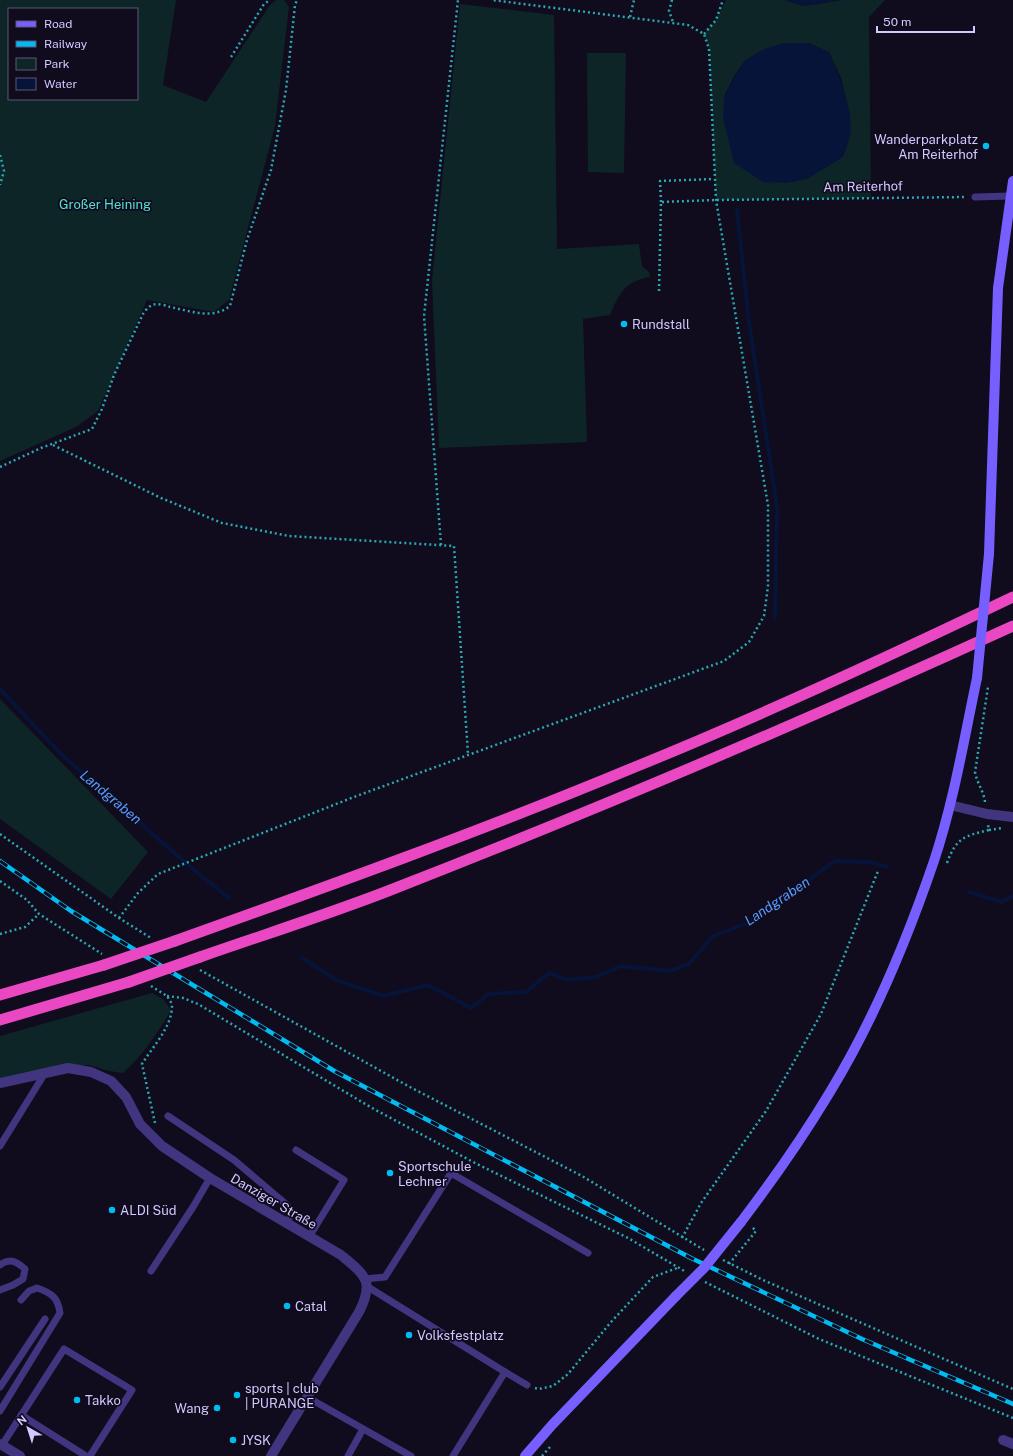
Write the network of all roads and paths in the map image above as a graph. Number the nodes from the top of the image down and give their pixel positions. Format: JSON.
{"nodes":[{"id":1,"x":270,"y":0,"type":"edge"},
{"id":2,"x":297,"y":0,"type":"edge"},
{"id":3,"x":458,"y":0,"type":"edge"},
{"id":4,"x":492,"y":0,"type":"edge"},
{"id":5,"x":634,"y":0,"type":"edge"},
{"id":6,"x":672,"y":0,"type":"edge"},
{"id":7,"x":723,"y":0,"type":"edge"},
{"id":8,"x":630,"y":17,"type":"junction"},
{"id":9,"x":674,"y":23,"type":"junction"},
{"id":10,"x":704,"y":34,"type":"junction"},
{"id":11,"x":231,"y":57,"type":"dead end"},
{"id":12,"x":0,"y":155,"type":"edge"},
{"id":13,"x":713,"y":179,"type":"junction"},
{"id":14,"x":1013,"y":181,"type":"edge"},
{"id":15,"x":0,"y":185,"type":"edge"},
{"id":16,"x":1010,"y":196,"type":"junction"},
{"id":17,"x":975,"y":197,"type":"joint"},
{"id":18,"x":716,"y":200,"type":"junction"},
{"id":19,"x":661,"y":202,"type":"junction"},
{"id":20,"x":659,"y":291,"type":"dead end"},
{"id":21,"x":52,"y":445,"type":"junction"},
{"id":22,"x":0,"y":467,"type":"edge"},
{"id":23,"x":441,"y":545,"type":"junction"},
{"id":24,"x":1013,"y":597,"type":"edge"},
{"id":25,"x":1013,"y":626,"type":"edge"},
{"id":26,"x":468,"y":754,"type":"junction"},
{"id":27,"x":950,"y":805,"type":"junction"},
{"id":28,"x":1013,"y":817,"type":"edge"},
{"id":29,"x":0,"y":834,"type":"edge"},
{"id":30,"x":878,"y":871,"type":"dead end"},
{"id":31,"x":0,"y":881,"type":"edge"},
{"id":32,"x":119,"y":918,"type":"junction"},
{"id":33,"x":0,"y":934,"type":"edge"},
{"id":34,"x":153,"y":939,"type":"dead end"},
{"id":35,"x":200,"y":969,"type":"dead end"},
{"id":36,"x":0,"y":995,"type":"edge"},
{"id":37,"x":0,"y":1020,"type":"edge"},
{"id":38,"x":45,"y":1073,"type":"junction"},
{"id":39,"x":0,"y":1083,"type":"edge"},
{"id":40,"x":168,"y":1116,"type":"dead end"},
{"id":41,"x":156,"y":1126,"type":"dead end"},
{"id":42,"x":0,"y":1146,"type":"edge"},
{"id":43,"x":296,"y":1150,"type":"dead end"},
{"id":44,"x":210,"y":1178,"type":"junction"},
{"id":45,"x":287,"y":1224,"type":"junction"},
{"id":46,"x":751,"y":1228,"type":"dead end"},
{"id":47,"x":309,"y":1237,"type":"junction"},
{"id":48,"x":682,"y":1238,"type":"junction"},
{"id":49,"x":588,"y":1253,"type":"dead end"},
{"id":50,"x":709,"y":1253,"type":"dead end"},
{"id":51,"x":716,"y":1257,"type":"dead end"},
{"id":52,"x":729,"y":1264,"type":"junction"},
{"id":53,"x":0,"y":1265,"type":"edge"},
{"id":54,"x":677,"y":1268,"type":"junction"},
{"id":55,"x":151,"y":1271,"type":"dead end"},
{"id":56,"x":691,"y":1275,"type":"dead end"},
{"id":57,"x":698,"y":1279,"type":"dead end"},
{"id":58,"x":366,"y":1283,"type":"junction"},
{"id":59,"x":0,"y":1290,"type":"edge"},
{"id":60,"x":21,"y":1300,"type":"dead end"},
{"id":61,"x":45,"y":1319,"type":"dead end"},
{"id":62,"x":505,"y":1372,"type":"junction"},
{"id":63,"x":527,"y":1385,"type":"joint"},
{"id":64,"x":0,"y":1387,"type":"edge"},
{"id":65,"x":1013,"y":1389,"type":"edge"},
{"id":66,"x":307,"y":1397,"type":"junction"},
{"id":67,"x":0,"y":1411,"type":"edge"},
{"id":68,"x":21,"y":1415,"type":"junction"},
{"id":69,"x":1013,"y":1418,"type":"edge"},
{"id":70,"x":363,"y":1429,"type":"junction"},
{"id":71,"x":1003,"y":1440,"type":"dead end"},
{"id":72,"x":1,"y":1444,"type":"edge"},
{"id":73,"x":1013,"y":1444,"type":"edge"},
{"id":74,"x":20,"y":1456,"type":"edge"},
{"id":75,"x":86,"y":1456,"type":"edge"},
{"id":76,"x":90,"y":1456,"type":"edge"},
{"id":77,"x":271,"y":1456,"type":"edge"},
{"id":78,"x":348,"y":1456,"type":"edge"},
{"id":79,"x":411,"y":1456,"type":"edge"},
{"id":80,"x":453,"y":1456,"type":"edge"},
{"id":81,"x":525,"y":1456,"type":"edge"}],
"edges":[{"from":1,"to":11,"type":"path"},
{"from":2,"to":21,"type":"path"},
{"from":3,"to":23,"type":"path"},
{"from":4,"to":8,"type":"path"},
{"from":5,"to":8,"type":"path"},
{"from":6,"to":9,"type":"path"},
{"from":7,"to":10,"type":"path"},
{"from":8,"to":9,"type":"path"},
{"from":9,"to":10,"type":"path"},
{"from":10,"to":13,"type":"path"},
{"from":12,"to":15,"type":"path"},
{"from":13,"to":18,"type":"path"},
{"from":13,"to":19,"type":"path"},
{"from":14,"to":16,"type":"main road"},
{"from":16,"to":17,"type":"lane"},
{"from":16,"to":27,"type":"main road","bridge":true},
{"from":17,"to":18,"type":"path","name":"Am Reiterhof"},
{"from":18,"to":19,"type":"path","name":"Am Reiterhof"},
{"from":18,"to":26,"type":"path"},
{"from":19,"to":20,"type":"path"},
{"from":21,"to":22,"type":"path"},
{"from":21,"to":23,"type":"path"},
{"from":23,"to":26,"type":"path"},
{"from":24,"to":36,"type":"highway","bridge":true},
{"from":25,"to":37,"type":"highway","bridge":true},
{"from":26,"to":32,"type":"path"},
{"from":27,"to":28,"type":"street"},
{"from":27,"to":81,"type":"main road","bridge":true},
{"from":29,"to":32,"type":"path"},
{"from":30,"to":48,"type":"path"},
{"from":31,"to":33,"type":"path"},
{"from":32,"to":34,"type":"path"},
{"from":35,"to":48,"type":"path"},
{"from":38,"to":39,"type":"street","name":"Danziger Straße"},
{"from":38,"to":42,"type":"lane"},
{"from":38,"to":44,"type":"street","name":"Danziger Straße"},
{"from":40,"to":45,"type":"lane"},
{"from":41,"to":54,"type":"path"},
{"from":43,"to":47,"type":"lane"},
{"from":44,"to":45,"type":"street","name":"Danziger Straße"},
{"from":44,"to":55,"type":"lane"},
{"from":45,"to":47,"type":"street","name":"Danziger Straße"},
{"from":46,"to":52,"type":"path"},
{"from":47,"to":58,"type":"street","name":"Danziger Straße"},
{"from":48,"to":50,"type":"path"},
{"from":49,"to":58,"type":"lane"},
{"from":51,"to":52,"type":"path"},
{"from":52,"to":65,"type":"path"},
{"from":53,"to":59,"type":"lane"},
{"from":54,"to":56,"type":"path"},
{"from":54,"to":63,"type":"path"},
{"from":57,"to":69,"type":"path"},
{"from":58,"to":62,"type":"lane"},
{"from":58,"to":66,"type":"street"},
{"from":60,"to":67,"type":"lane"},
{"from":61,"to":64,"type":"lane"},
{"from":62,"to":63,"type":"lane"},
{"from":62,"to":80,"type":"lane"},
{"from":66,"to":70,"type":"lane"},
{"from":66,"to":77,"type":"street"},
{"from":68,"to":72,"type":"lane"},
{"from":68,"to":75,"type":"lane"},
{"from":68,"to":76,"type":"lane"},
{"from":70,"to":78,"type":"lane"},
{"from":70,"to":79,"type":"lane"},
{"from":71,"to":73,"type":"street"},
{"from":72,"to":74,"type":"street"}]}
